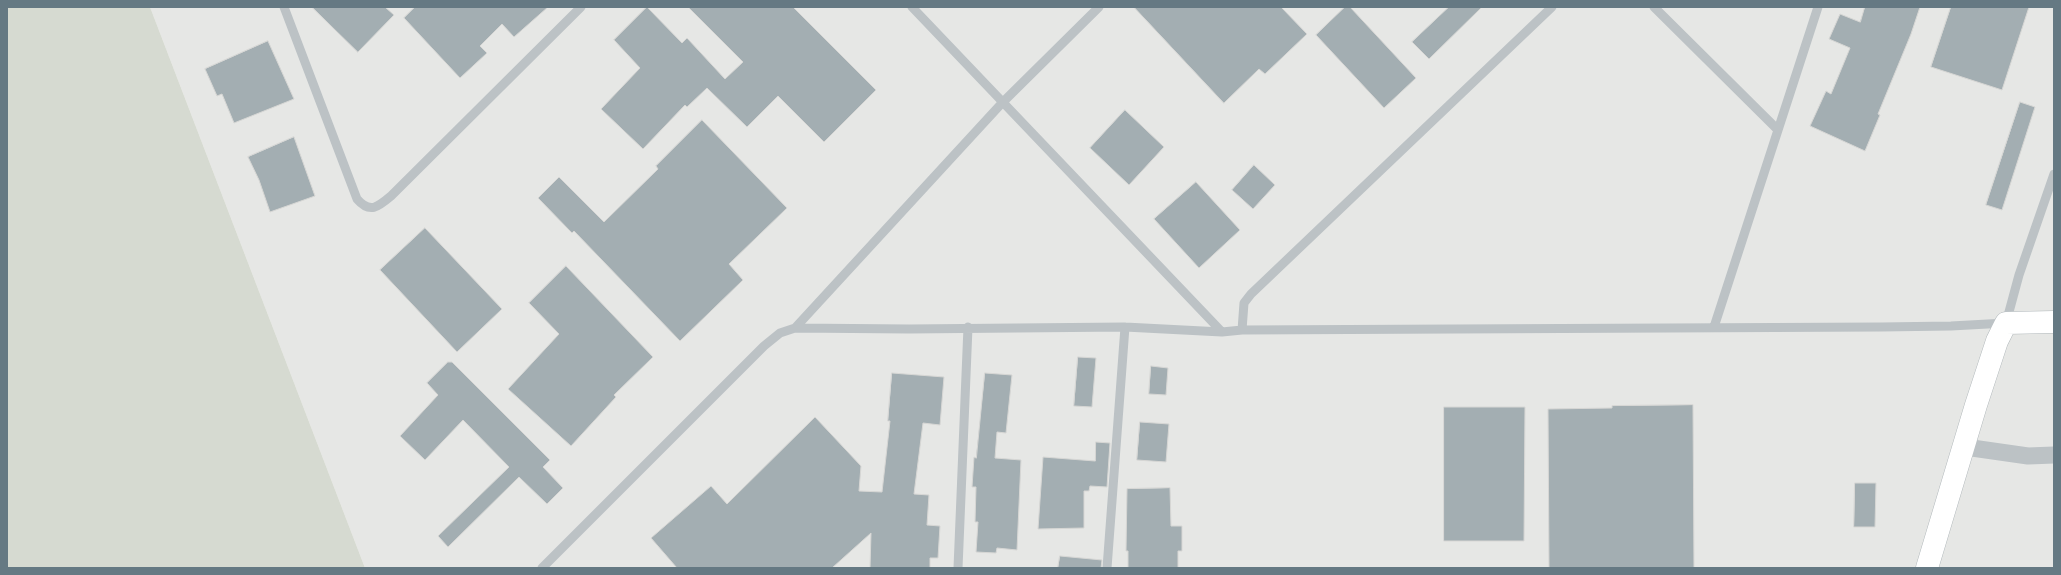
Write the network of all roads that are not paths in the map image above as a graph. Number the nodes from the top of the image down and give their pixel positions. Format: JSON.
{"nodes":[{"id":1,"x":284,"y":7,"type":"edge"},
{"id":2,"x":581,"y":7,"type":"edge"},
{"id":3,"x":912,"y":7,"type":"edge"},
{"id":4,"x":1099,"y":7,"type":"edge"},
{"id":5,"x":1552,"y":7,"type":"edge"},
{"id":6,"x":1654,"y":7,"type":"edge"},
{"id":7,"x":1818,"y":7,"type":"edge"},
{"id":8,"x":1002,"y":103,"type":"junction"},
{"id":9,"x":1778,"y":130,"type":"junction"},
{"id":10,"x":2054,"y":174,"type":"edge"},
{"id":11,"x":2054,"y":322,"type":"edge"},
{"id":12,"x":2006,"y":323,"type":"junction"},
{"id":13,"x":968,"y":327,"type":"junction"},
{"id":14,"x":1125,"y":327,"type":"junction"},
{"id":15,"x":1714,"y":327,"type":"junction"},
{"id":16,"x":795,"y":328,"type":"junction"},
{"id":17,"x":1242,"y":330,"type":"junction"},
{"id":18,"x":1222,"y":332,"type":"junction"},
{"id":19,"x":1965,"y":447,"type":"junction"},
{"id":20,"x":2054,"y":455,"type":"edge"},
{"id":21,"x":542,"y":568,"type":"edge"},
{"id":22,"x":958,"y":568,"type":"edge"},
{"id":23,"x":1107,"y":568,"type":"edge"},
{"id":24,"x":1927,"y":568,"type":"edge"}],
"edges":[{"from":1,"to":2,"type":"lane"},
{"from":3,"to":8,"type":"lane"},
{"from":4,"to":8,"type":"lane"},
{"from":5,"to":17,"type":"lane"},
{"from":6,"to":9,"type":"lane"},
{"from":7,"to":9,"type":"lane"},
{"from":8,"to":16,"type":"lane"},
{"from":8,"to":18,"type":"lane"},
{"from":9,"to":15,"type":"lane"},
{"from":10,"to":12,"type":"lane"},
{"from":11,"to":12,"type":"street"},
{"from":12,"to":15,"type":"lane"},
{"from":12,"to":19,"type":"street"},
{"from":13,"to":14,"type":"lane"},
{"from":13,"to":16,"type":"lane"},
{"from":13,"to":22,"type":"lane"},
{"from":14,"to":18,"type":"lane"},
{"from":14,"to":23,"type":"lane"},
{"from":15,"to":17,"type":"lane"},
{"from":16,"to":21,"type":"lane"},
{"from":17,"to":18,"type":"lane"},
{"from":19,"to":20,"type":"street"},
{"from":19,"to":24,"type":"street"}]}
